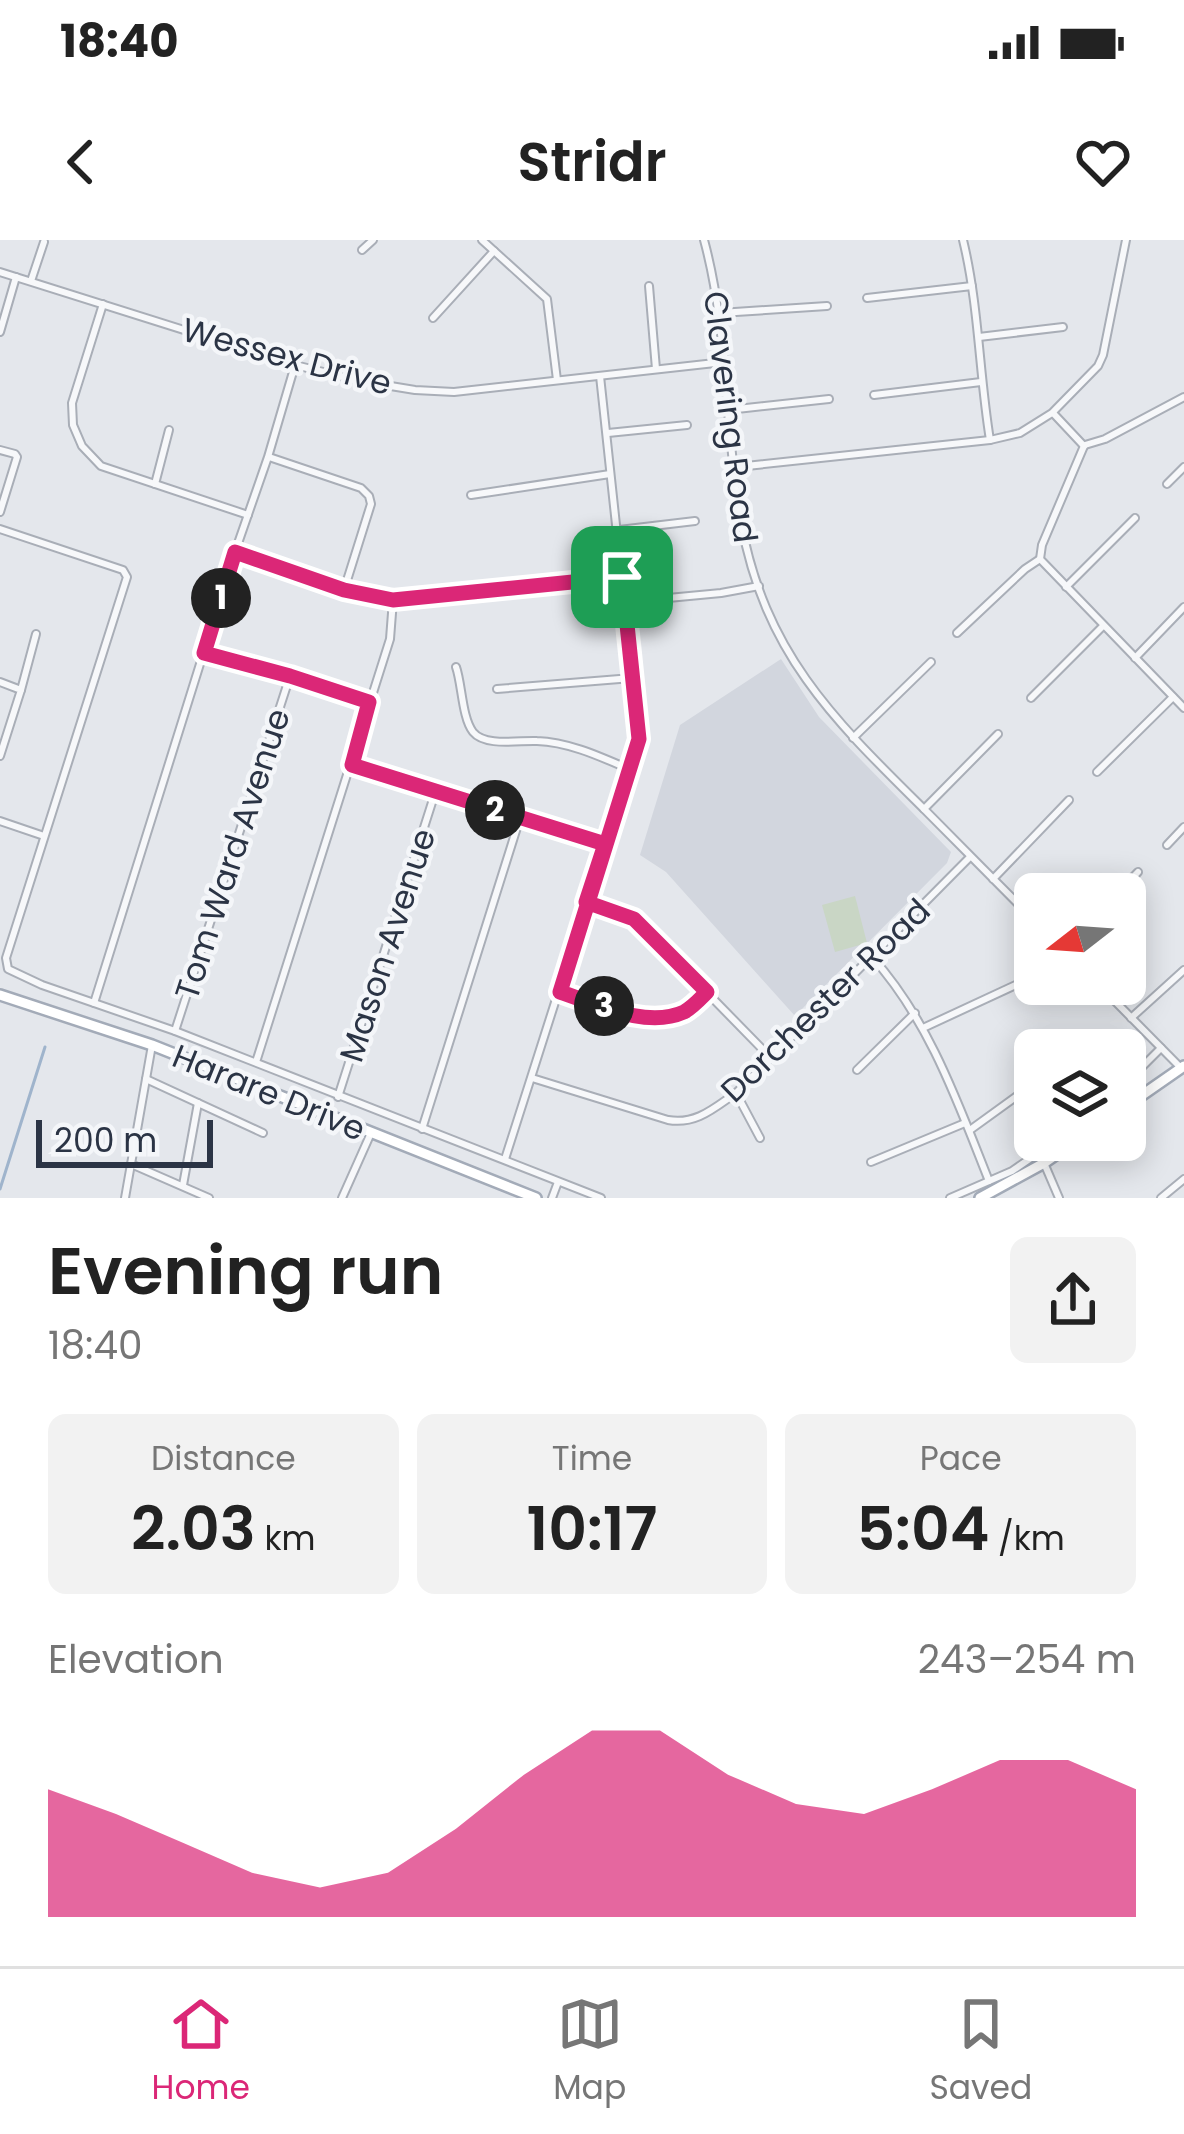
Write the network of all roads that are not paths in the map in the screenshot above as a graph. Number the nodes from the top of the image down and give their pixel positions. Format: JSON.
{"nodes":[{"id":1,"x":373,"y":240,"type":"edge"},
{"id":2,"x":482,"y":240,"type":"edge"},
{"id":3,"x":704,"y":240,"type":"edge"},
{"id":4,"x":963,"y":240,"type":"edge"},
{"id":5,"x":1126,"y":240,"type":"edge"},
{"id":6,"x":44,"y":242,"type":"edge"},
{"id":7,"x":362,"y":250,"type":"dead end"},
{"id":8,"x":494,"y":251,"type":"junction"},
{"id":9,"x":0,"y":272,"type":"edge"},
{"id":10,"x":16,"y":277,"type":"junction"},
{"id":11,"x":31,"y":281,"type":"junction"},
{"id":12,"x":649,"y":286,"type":"dead end"},
{"id":13,"x":972,"y":286,"type":"junction"},
{"id":14,"x":867,"y":298,"type":"dead end"},
{"id":15,"x":103,"y":304,"type":"junction"},
{"id":16,"x":827,"y":306,"type":"dead end"},
{"id":17,"x":720,"y":313,"type":"junction"},
{"id":18,"x":433,"y":318,"type":"dead end"},
{"id":19,"x":1063,"y":327,"type":"dead end"},
{"id":20,"x":0,"y":332,"type":"edge"},
{"id":21,"x":979,"y":338,"type":"junction"},
{"id":22,"x":724,"y":362,"type":"junction"},
{"id":23,"x":295,"y":365,"type":"junction"},
{"id":24,"x":656,"y":369,"type":"junction"},
{"id":25,"x":600,"y":376,"type":"junction"},
{"id":26,"x":556,"y":380,"type":"junction"},
{"id":27,"x":981,"y":382,"type":"junction"},
{"id":28,"x":874,"y":395,"type":"dead end"},
{"id":29,"x":1184,"y":397,"type":"edge"},
{"id":30,"x":830,"y":399,"type":"dead end"},
{"id":31,"x":728,"y":410,"type":"junction"},
{"id":32,"x":1052,"y":413,"type":"junction"},
{"id":33,"x":687,"y":425,"type":"dead end"},
{"id":34,"x":169,"y":430,"type":"dead end"},
{"id":35,"x":608,"y":433,"type":"junction"},
{"id":36,"x":990,"y":440,"type":"junction"},
{"id":37,"x":1084,"y":446,"type":"junction"},
{"id":38,"x":0,"y":450,"type":"edge"},
{"id":39,"x":268,"y":457,"type":"junction"},
{"id":40,"x":735,"y":467,"type":"junction"},
{"id":41,"x":1184,"y":467,"type":"edge"},
{"id":42,"x":610,"y":474,"type":"junction"},
{"id":43,"x":155,"y":484,"type":"junction"},
{"id":44,"x":1167,"y":484,"type":"dead end"},
{"id":45,"x":471,"y":495,"type":"dead end"},
{"id":46,"x":0,"y":512,"type":"edge"},
{"id":47,"x":248,"y":515,"type":"junction"},
{"id":48,"x":1135,"y":518,"type":"dead end"},
{"id":49,"x":695,"y":521,"type":"dead end"},
{"id":50,"x":0,"y":529,"type":"edge"},
{"id":51,"x":619,"y":530,"type":"junction"},
{"id":52,"x":235,"y":552,"type":"junction"},
{"id":53,"x":1040,"y":560,"type":"junction"},
{"id":54,"x":622,"y":577,"type":"junction"},
{"id":55,"x":759,"y":586,"type":"junction"},
{"id":56,"x":1066,"y":587,"type":"junction"},
{"id":57,"x":344,"y":590,"type":"junction"},
{"id":58,"x":393,"y":600,"type":"junction"},
{"id":59,"x":625,"y":602,"type":"junction"},
{"id":60,"x":1184,"y":607,"type":"edge"},
{"id":61,"x":1103,"y":626,"type":"junction"},
{"id":62,"x":958,"y":633,"type":"dead end"},
{"id":63,"x":36,"y":634,"type":"dead end"},
{"id":64,"x":204,"y":653,"type":"junction"},
{"id":65,"x":1135,"y":658,"type":"junction"},
{"id":66,"x":931,"y":662,"type":"dead end"},
{"id":67,"x":456,"y":667,"type":"dead end"},
{"id":68,"x":290,"y":676,"type":"junction"},
{"id":69,"x":632,"y":678,"type":"junction"},
{"id":70,"x":0,"y":682,"type":"edge"},
{"id":71,"x":497,"y":689,"type":"dead end"},
{"id":72,"x":20,"y":690,"type":"junction"},
{"id":73,"x":1030,"y":698,"type":"dead end"},
{"id":74,"x":1173,"y":698,"type":"junction"},
{"id":75,"x":369,"y":702,"type":"junction"},
{"id":76,"x":1184,"y":708,"type":"edge"},
{"id":77,"x":998,"y":734,"type":"dead end"},
{"id":78,"x":853,"y":738,"type":"junction"},
{"id":79,"x":0,"y":756,"type":"edge"},
{"id":80,"x":352,"y":765,"type":"junction"},
{"id":81,"x":629,"y":769,"type":"junction"},
{"id":82,"x":1096,"y":772,"type":"dead end"},
{"id":83,"x":435,"y":793,"type":"junction"},
{"id":84,"x":1069,"y":800,"type":"dead end"},
{"id":85,"x":924,"y":809,"type":"junction"},
{"id":86,"x":520,"y":818,"type":"junction"},
{"id":87,"x":0,"y":821,"type":"edge"},
{"id":88,"x":1184,"y":827,"type":"edge"},
{"id":89,"x":44,"y":836,"type":"junction"},
{"id":90,"x":605,"y":844,"type":"junction"},
{"id":91,"x":1167,"y":845,"type":"dead end"},
{"id":92,"x":970,"y":857,"type":"junction"},
{"id":93,"x":993,"y":879,"type":"junction"},
{"id":94,"x":1014,"y":900,"type":"edge"},
{"id":95,"x":586,"y":902,"type":"junction"},
{"id":96,"x":871,"y":956,"type":"junction"},
{"id":97,"x":1184,"y":970,"type":"edge"},
{"id":98,"x":1014,"y":986,"type":"edge"},
{"id":99,"x":560,"y":992,"type":"junction"},
{"id":100,"x":707,"y":992,"type":"junction"},
{"id":101,"x":0,"y":995,"type":"edge"},
{"id":102,"x":94,"y":1003,"type":"junction"},
{"id":103,"x":1118,"y":1005,"type":"edge"},
{"id":104,"x":915,"y":1013,"type":"junction"},
{"id":105,"x":1131,"y":1018,"type":"junction"},
{"id":106,"x":923,"y":1028,"type":"junction"},
{"id":107,"x":175,"y":1031,"type":"junction"},
{"id":108,"x":152,"y":1045,"type":"junction"},
{"id":109,"x":1161,"y":1048,"type":"junction"},
{"id":110,"x":770,"y":1057,"type":"junction"},
{"id":111,"x":256,"y":1062,"type":"junction"},
{"id":112,"x":1146,"y":1063,"type":"edge"},
{"id":113,"x":1183,"y":1067,"type":"edge"},
{"id":114,"x":857,"y":1070,"type":"dead end"},
{"id":115,"x":532,"y":1078,"type":"junction"},
{"id":116,"x":146,"y":1079,"type":"junction"},
{"id":117,"x":1146,"y":1093,"type":"edge"},
{"id":118,"x":736,"y":1094,"type":"junction"},
{"id":119,"x":338,"y":1096,"type":"junction"},
{"id":120,"x":1014,"y":1097,"type":"edge"},
{"id":121,"x":198,"y":1102,"type":"junction"},
{"id":122,"x":967,"y":1127,"type":"junction"},
{"id":123,"x":422,"y":1129,"type":"junction"},
{"id":124,"x":371,"y":1132,"type":"junction"},
{"id":125,"x":263,"y":1133,"type":"dead end"},
{"id":126,"x":760,"y":1138,"type":"dead end"},
{"id":127,"x":504,"y":1161,"type":"junction"},
{"id":128,"x":1027,"y":1161,"type":"edge"},
{"id":129,"x":1047,"y":1161,"type":"edge"},
{"id":130,"x":871,"y":1162,"type":"dead end"},
{"id":131,"x":1044,"y":1163,"type":"junction"},
{"id":132,"x":131,"y":1164,"type":"junction"},
{"id":133,"x":1184,"y":1179,"type":"edge"},
{"id":134,"x":989,"y":1181,"type":"junction"},
{"id":135,"x":558,"y":1182,"type":"junction"},
{"id":136,"x":183,"y":1185,"type":"junction"},
{"id":137,"x":125,"y":1198,"type":"edge"},
{"id":138,"x":208,"y":1198,"type":"edge"},
{"id":139,"x":342,"y":1198,"type":"edge"},
{"id":140,"x":536,"y":1198,"type":"edge"},
{"id":141,"x":552,"y":1198,"type":"edge"},
{"id":142,"x":601,"y":1198,"type":"edge"},
{"id":143,"x":950,"y":1198,"type":"edge"},
{"id":144,"x":980,"y":1198,"type":"edge"},
{"id":145,"x":1059,"y":1198,"type":"edge"},
{"id":146,"x":1161,"y":1198,"type":"edge"}],
"edges":[{"from":1,"to":7,"type":"street"},
{"from":2,"to":8,"type":"street"},
{"from":3,"to":17,"type":"street","name":"Clavering Road"},
{"from":4,"to":13,"type":"street"},
{"from":5,"to":32,"type":"street"},
{"from":6,"to":11,"type":"street"},
{"from":8,"to":18,"type":"street"},
{"from":8,"to":26,"type":"street"},
{"from":9,"to":10,"type":"street","name":"Wessex Drive"},
{"from":10,"to":11,"type":"street","name":"Wessex Drive"},
{"from":10,"to":20,"type":"street"},
{"from":11,"to":15,"type":"street","name":"Wessex Drive"},
{"from":12,"to":24,"type":"street"},
{"from":13,"to":14,"type":"street"},
{"from":13,"to":21,"type":"street"},
{"from":15,"to":23,"type":"street","name":"Wessex Drive"},
{"from":15,"to":43,"type":"street"},
{"from":16,"to":17,"type":"street"},
{"from":17,"to":22,"type":"street","name":"Clavering Road"},
{"from":19,"to":21,"type":"street"},
{"from":21,"to":27,"type":"street"},
{"from":22,"to":24,"type":"street","name":"Wessex Drive"},
{"from":22,"to":31,"type":"street","name":"Clavering Road"},
{"from":23,"to":26,"type":"street","name":"Wessex Drive"},
{"from":23,"to":39,"type":"street"},
{"from":24,"to":25,"type":"street","name":"Wessex Drive"},
{"from":25,"to":26,"type":"street","name":"Wessex Drive"},
{"from":25,"to":35,"type":"street"},
{"from":27,"to":28,"type":"street"},
{"from":27,"to":36,"type":"street"},
{"from":29,"to":37,"type":"street"},
{"from":30,"to":31,"type":"street"},
{"from":31,"to":40,"type":"street","name":"Clavering Road"},
{"from":32,"to":36,"type":"street"},
{"from":32,"to":37,"type":"street"},
{"from":33,"to":35,"type":"street"},
{"from":34,"to":43,"type":"street"},
{"from":35,"to":42,"type":"street"},
{"from":36,"to":40,"type":"street"},
{"from":37,"to":53,"type":"street"},
{"from":38,"to":46,"type":"street"},
{"from":39,"to":47,"type":"street"},
{"from":39,"to":57,"type":"street"},
{"from":40,"to":55,"type":"street","name":"Clavering Road"},
{"from":41,"to":44,"type":"street"},
{"from":42,"to":45,"type":"street"},
{"from":42,"to":51,"type":"street"},
{"from":43,"to":47,"type":"street"},
{"from":47,"to":52,"type":"street"},
{"from":48,"to":56,"type":"street"},
{"from":49,"to":51,"type":"street"},
{"from":50,"to":89,"type":"street"},
{"from":51,"to":54,"type":"street"},
{"from":52,"to":57,"type":"street"},
{"from":52,"to":64,"type":"street"},
{"from":53,"to":56,"type":"street"},
{"from":53,"to":62,"type":"street"},
{"from":54,"to":58,"type":"street"},
{"from":54,"to":59,"type":"street"},
{"from":55,"to":59,"type":"street"},
{"from":55,"to":78,"type":"street","name":"Clavering Road"},
{"from":56,"to":61,"type":"street"},
{"from":57,"to":58,"type":"street"},
{"from":58,"to":75,"type":"street"},
{"from":59,"to":69,"type":"street"},
{"from":60,"to":65,"type":"street"},
{"from":61,"to":65,"type":"street"},
{"from":61,"to":73,"type":"street"},
{"from":63,"to":72,"type":"street"},
{"from":64,"to":68,"type":"street"},
{"from":64,"to":102,"type":"street"},
{"from":65,"to":74,"type":"street"},
{"from":66,"to":78,"type":"street"},
{"from":67,"to":81,"type":"street"},
{"from":68,"to":75,"type":"street"},
{"from":68,"to":107,"type":"street","name":"Tom Ward Avenue"},
{"from":69,"to":71,"type":"street"},
{"from":69,"to":81,"type":"street"},
{"from":70,"to":72,"type":"street"},
{"from":72,"to":79,"type":"street"},
{"from":74,"to":76,"type":"street"},
{"from":74,"to":82,"type":"street"},
{"from":75,"to":80,"type":"street"},
{"from":77,"to":85,"type":"street"},
{"from":78,"to":85,"type":"street","name":"Clavering Road"},
{"from":80,"to":83,"type":"street"},
{"from":80,"to":111,"type":"street"},
{"from":81,"to":90,"type":"street"},
{"from":83,"to":86,"type":"street"},
{"from":83,"to":119,"type":"street","name":"Mason Avenue"},
{"from":84,"to":93,"type":"street"},
{"from":85,"to":92,"type":"street","name":"Clavering Road"},
{"from":86,"to":90,"type":"street"},
{"from":86,"to":123,"type":"street"},
{"from":87,"to":89,"type":"street"},
{"from":88,"to":91,"type":"street"},
{"from":89,"to":102,"type":"street"},
{"from":90,"to":95,"type":"street"},
{"from":92,"to":93,"type":"street","name":"Clavering Road"},
{"from":92,"to":96,"type":"street","name":"Dorchester Road"},
{"from":93,"to":94,"type":"street","name":"Clavering Road"},
{"from":95,"to":99,"type":"street"},
{"from":95,"to":100,"type":"street"},
{"from":96,"to":104,"type":"street"},
{"from":96,"to":110,"type":"street","name":"Dorchester Road"},
{"from":97,"to":105,"type":"street"},
{"from":98,"to":106,"type":"street"},
{"from":99,"to":100,"type":"street"},
{"from":99,"to":115,"type":"street"},
{"from":100,"to":110,"type":"street"},
{"from":101,"to":108,"type":"main road","name":"Harare Drive"},
{"from":102,"to":107,"type":"street"},
{"from":103,"to":105,"type":"street"},
{"from":104,"to":106,"type":"street"},
{"from":104,"to":114,"type":"street"},
{"from":105,"to":109,"type":"street"},
{"from":106,"to":122,"type":"street"},
{"from":107,"to":111,"type":"street"},
{"from":108,"to":116,"type":"street"},
{"from":108,"to":124,"type":"main road","name":"Harare Drive"},
{"from":109,"to":112,"type":"street"},
{"from":109,"to":113,"type":"street"},
{"from":110,"to":118,"type":"street","name":"Dorchester Road"},
{"from":111,"to":119,"type":"street"},
{"from":113,"to":117,"type":"main road"},
{"from":115,"to":118,"type":"street","name":"Dorchester Road"},
{"from":115,"to":127,"type":"street"},
{"from":116,"to":121,"type":"street"},
{"from":116,"to":132,"type":"street"},
{"from":118,"to":126,"type":"street"},
{"from":119,"to":123,"type":"street"},
{"from":120,"to":122,"type":"street"},
{"from":121,"to":125,"type":"street"},
{"from":121,"to":136,"type":"street"},
{"from":122,"to":130,"type":"street"},
{"from":122,"to":134,"type":"street"},
{"from":123,"to":127,"type":"street"},
{"from":124,"to":139,"type":"street"},
{"from":124,"to":140,"type":"main road","name":"Harare Drive"},
{"from":127,"to":135,"type":"street"},
{"from":128,"to":134,"type":"street"},
{"from":129,"to":131,"type":"main road"},
{"from":131,"to":144,"type":"main road"},
{"from":131,"to":145,"type":"street"},
{"from":132,"to":136,"type":"street"},
{"from":132,"to":137,"type":"street"},
{"from":133,"to":146,"type":"street"},
{"from":134,"to":143,"type":"street"},
{"from":135,"to":141,"type":"street"},
{"from":135,"to":142,"type":"street"},
{"from":136,"to":138,"type":"street"}]}
